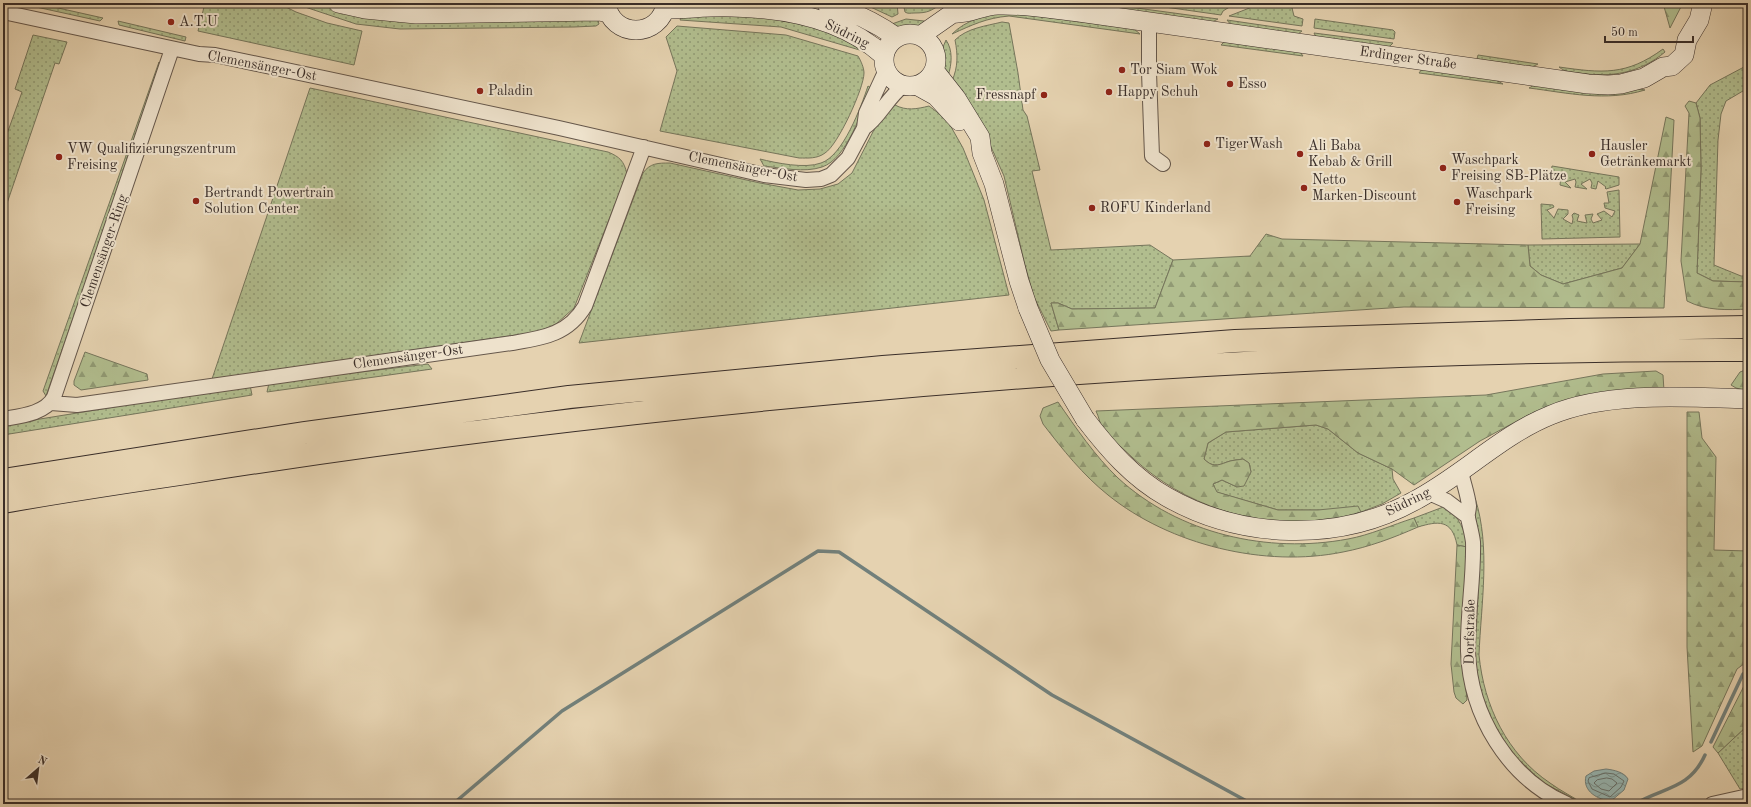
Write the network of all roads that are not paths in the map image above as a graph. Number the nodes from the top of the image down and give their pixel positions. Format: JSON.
{"nodes":[{"id":1,"x":338,"y":3,"type":"edge"},
{"id":2,"x":826,"y":3,"type":"edge"},
{"id":3,"x":1704,"y":3,"type":"edge"},
{"id":4,"x":665,"y":6,"type":"edge"},
{"id":5,"x":607,"y":8,"type":"edge"},
{"id":6,"x":3,"y":12,"type":"edge"},
{"id":7,"x":1149,"y":22,"type":"junction"},
{"id":8,"x":896,"y":37,"type":"junction"},
{"id":9,"x":926,"y":41,"type":"junction"},
{"id":10,"x":179,"y":50,"type":"junction"},
{"id":11,"x":884,"y":63,"type":"junction"},
{"id":12,"x":934,"y":70,"type":"junction"},
{"id":13,"x":910,"y":86,"type":"junction"},
{"id":14,"x":864,"y":128,"type":"junction"},
{"id":15,"x":644,"y":147,"type":"junction"},
{"id":16,"x":982,"y":153,"type":"junction"},
{"id":17,"x":1163,"y":164,"type":"dead end"},
{"id":18,"x":1748,"y":327,"type":"edge"},
{"id":19,"x":1748,"y":350,"type":"edge"},
{"id":20,"x":1748,"y":399,"type":"edge"},
{"id":21,"x":51,"y":403,"type":"junction"},
{"id":22,"x":3,"y":419,"type":"edge"},
{"id":23,"x":1461,"y":471,"type":"junction"},
{"id":24,"x":3,"y":480,"type":"edge"},
{"id":25,"x":1429,"y":493,"type":"junction"},
{"id":26,"x":3,"y":502,"type":"edge"},
{"id":27,"x":1468,"y":517,"type":"junction"},
{"id":28,"x":1748,"y":796,"type":"edge"},
{"id":29,"x":1567,"y":804,"type":"edge"},
{"id":30,"x":1712,"y":804,"type":"edge"}],
"edges":[{"from":1,"to":5,"type":"main road","name":"Südring"},
{"from":2,"to":8,"type":"main road","name":"Südring"},
{"from":3,"to":7,"type":"main road","name":"Erdinger Straße"},
{"from":4,"to":5,"type":"main road","name":"Südring"},
{"from":4,"to":11,"type":"main road","name":"Südring"},
{"from":6,"to":10,"type":"street"},
{"from":7,"to":9,"type":"main road","name":"Erdinger Straße"},
{"from":7,"to":17,"type":"street"},
{"from":8,"to":9,"type":"main road"},
{"from":8,"to":11,"type":"main road","name":"Südring"},
{"from":9,"to":12,"type":"main road"},
{"from":10,"to":15,"type":"street","name":"Clemensänger-Ost"},
{"from":10,"to":21,"type":"street","name":"Clemensänger-Ring"},
{"from":11,"to":13,"type":"main road","name":"Südring"},
{"from":11,"to":14,"type":"street","name":"Clemensänger-Ost"},
{"from":12,"to":13,"type":"main road"},
{"from":12,"to":16,"type":"main road","name":"Südring"},
{"from":13,"to":14,"type":"street","name":"Clemensänger-Ost"},
{"from":13,"to":16,"type":"main road","name":"Südring"},
{"from":14,"to":15,"type":"street","name":"Clemensänger-Ost"},
{"from":15,"to":21,"type":"street","name":"Clemensänger-Ost"},
{"from":16,"to":25,"type":"main road","name":"Südring","bridge":true},
{"from":18,"to":24,"type":"highway"},
{"from":19,"to":26,"type":"highway"},
{"from":20,"to":23,"type":"main road","name":"Südring"},
{"from":21,"to":22,"type":"street"},
{"from":23,"to":25,"type":"main road","name":"Südring"},
{"from":23,"to":27,"type":"street","name":"Dorfstraße"},
{"from":25,"to":27,"type":"street"},
{"from":27,"to":29,"type":"street","name":"Dorfstraße"},
{"from":28,"to":30,"type":"street"}]}
